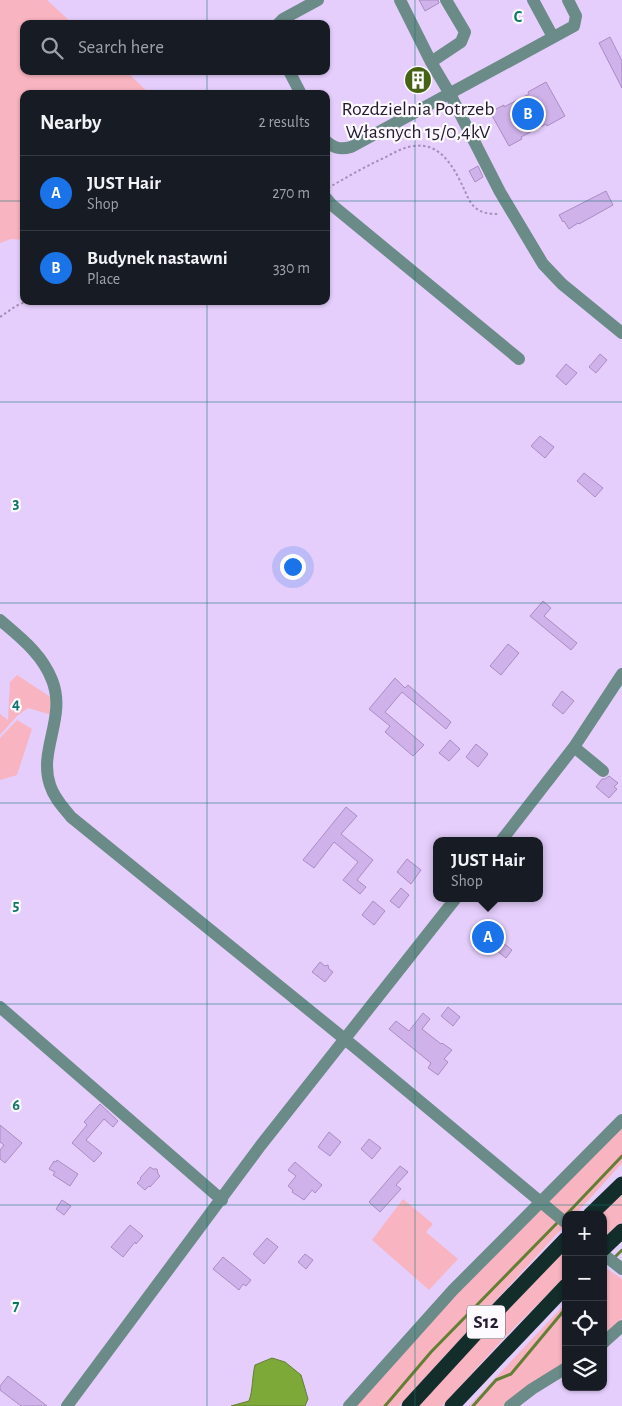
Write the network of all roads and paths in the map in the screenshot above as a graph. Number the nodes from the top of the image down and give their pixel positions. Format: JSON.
{"nodes":[{"id":1,"x":318,"y":0,"type":"edge"},
{"id":2,"x":400,"y":0,"type":"edge"},
{"id":3,"x":446,"y":0,"type":"edge"},
{"id":4,"x":533,"y":0,"type":"edge"},
{"id":5,"x":568,"y":0,"type":"edge"},
{"id":6,"x":282,"y":20,"type":"edge"},
{"id":7,"x":553,"y":37,"type":"junction"},
{"id":8,"x":431,"y":62,"type":"junction"},
{"id":9,"x":290,"y":75,"type":"edge"},
{"id":10,"x":299,"y":90,"type":"edge"},
{"id":11,"x":450,"y":94,"type":"junction"},
{"id":12,"x":330,"y":144,"type":"edge"},
{"id":13,"x":330,"y":187,"type":"edge"},
{"id":14,"x":330,"y":203,"type":"edge"},
{"id":15,"x":512,"y":212,"type":"junction"},
{"id":16,"x":20,"y":304,"type":"edge"},
{"id":17,"x":0,"y":317,"type":"edge"},
{"id":18,"x":622,"y":333,"type":"edge"},
{"id":19,"x":519,"y":359,"type":"dead end"},
{"id":20,"x":0,"y":620,"type":"edge"},
{"id":21,"x":622,"y":674,"type":"edge"},
{"id":22,"x":574,"y":747,"type":"junction"},
{"id":23,"x":603,"y":771,"type":"dead end"},
{"id":24,"x":504,"y":837,"type":"edge"},
{"id":25,"x":453,"y":902,"type":"edge"},
{"id":26,"x":0,"y":1007,"type":"edge"},
{"id":27,"x":344,"y":1039,"type":"junction"},
{"id":28,"x":622,"y":1120,"type":"edge"},
{"id":29,"x":622,"y":1184,"type":"edge"},
{"id":30,"x":222,"y":1200,"type":"junction"},
{"id":31,"x":594,"y":1211,"type":"edge"},
{"id":32,"x":562,"y":1220,"type":"edge"},
{"id":33,"x":622,"y":1231,"type":"edge"},
{"id":34,"x":562,"y":1243,"type":"edge"},
{"id":35,"x":607,"y":1245,"type":"edge"},
{"id":36,"x":605,"y":1256,"type":"edge"},
{"id":37,"x":619,"y":1267,"type":"edge"},
{"id":38,"x":562,"y":1290,"type":"edge"},
{"id":39,"x":622,"y":1326,"type":"edge"},
{"id":40,"x":607,"y":1339,"type":"edge"},
{"id":41,"x":562,"y":1370,"type":"edge"},
{"id":42,"x":67,"y":1406,"type":"edge"},
{"id":43,"x":349,"y":1406,"type":"edge"},
{"id":44,"x":409,"y":1406,"type":"edge"},
{"id":45,"x":452,"y":1406,"type":"edge"},
{"id":46,"x":510,"y":1406,"type":"edge"}],
"edges":[{"from":1,"to":6,"type":"street"},
{"from":2,"to":8,"type":"street"},
{"from":3,"to":8,"type":"street"},
{"from":4,"to":7,"type":"street"},
{"from":5,"to":7,"type":"street"},
{"from":7,"to":11,"type":"street"},
{"from":8,"to":11,"type":"street"},
{"from":9,"to":10,"type":"street"},
{"from":11,"to":12,"type":"street"},
{"from":11,"to":15,"type":"street"},
{"from":13,"to":15,"type":"path"},
{"from":14,"to":19,"type":"street"},
{"from":15,"to":18,"type":"street"},
{"from":16,"to":17,"type":"path"},
{"from":20,"to":27,"type":"street"},
{"from":21,"to":22,"type":"street"},
{"from":22,"to":23,"type":"street"},
{"from":22,"to":24,"type":"street"},
{"from":25,"to":27,"type":"street"},
{"from":26,"to":30,"type":"street"},
{"from":27,"to":30,"type":"street"},
{"from":27,"to":32,"type":"street"},
{"from":28,"to":43,"type":"street"},
{"from":29,"to":31,"type":"highway"},
{"from":30,"to":42,"type":"street"},
{"from":33,"to":35,"type":"highway"},
{"from":34,"to":44,"type":"highway","number":"S12"},
{"from":36,"to":37,"type":"street"},
{"from":38,"to":45,"type":"highway","number":"S12"},
{"from":39,"to":40,"type":"street"},
{"from":41,"to":46,"type":"street"}]}
